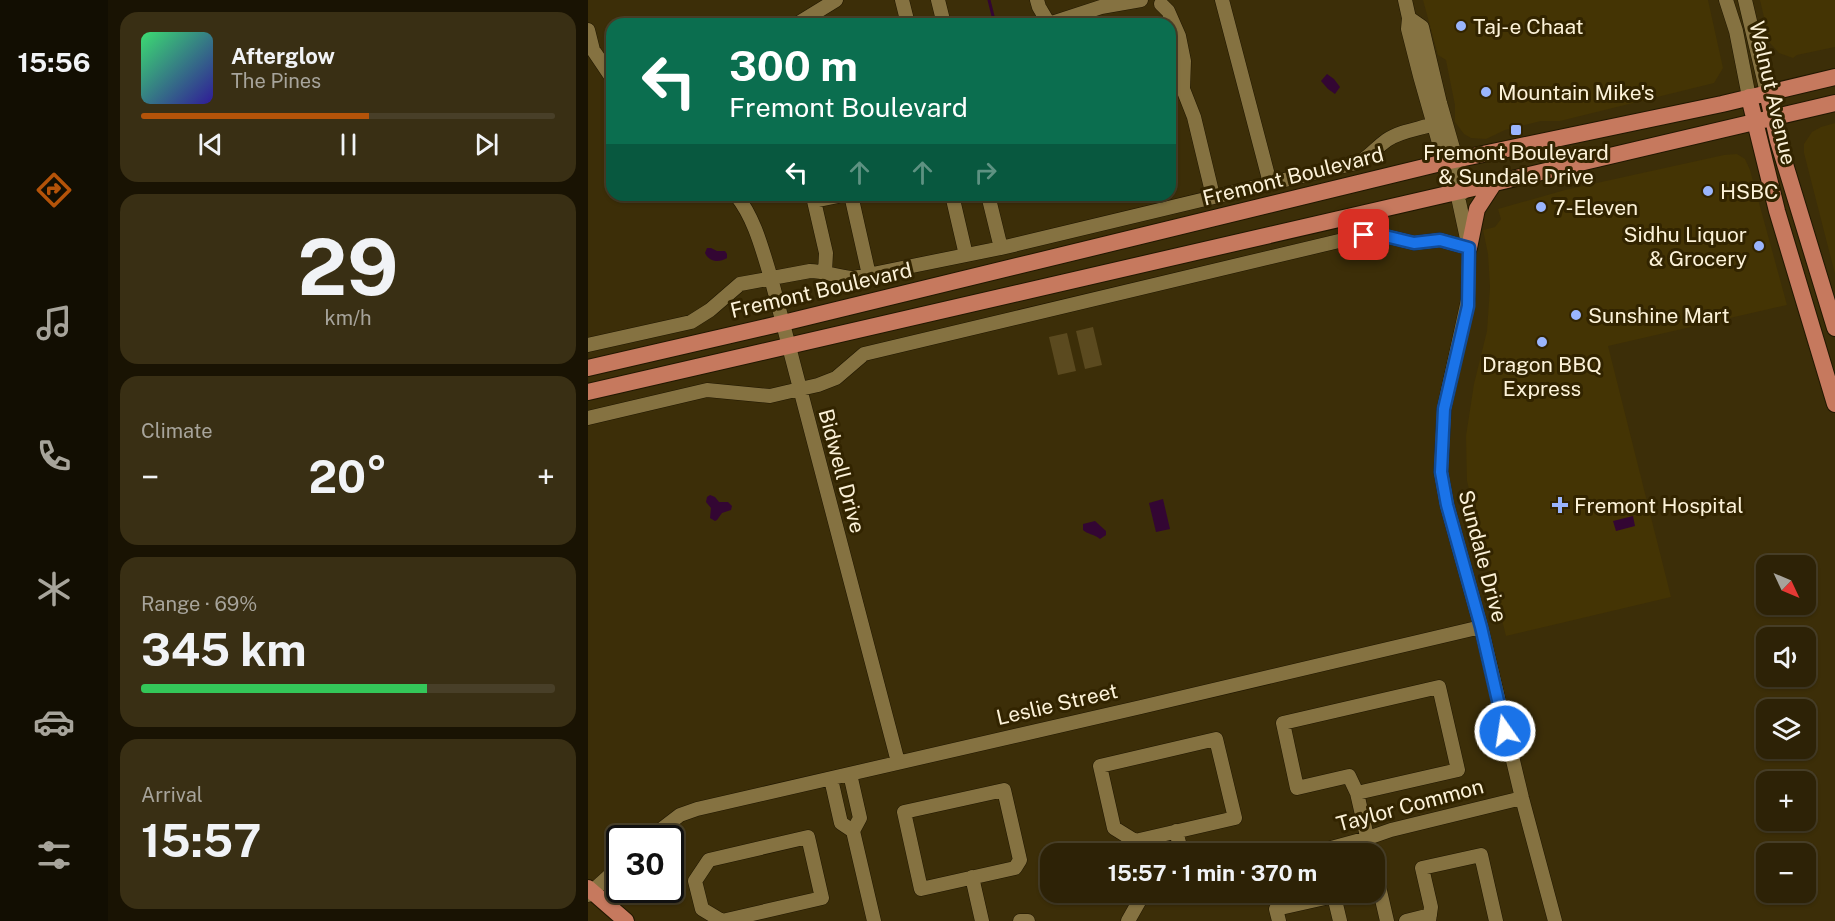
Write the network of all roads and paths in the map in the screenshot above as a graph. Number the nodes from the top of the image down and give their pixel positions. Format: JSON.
{"nodes":[{"id":1,"x":836,"y":0,"type":"edge"},
{"id":2,"x":903,"y":0,"type":"edge"},
{"id":3,"x":938,"y":0,"type":"edge"},
{"id":4,"x":1037,"y":0,"type":"edge"},
{"id":5,"x":1141,"y":0,"type":"edge"},
{"id":6,"x":1222,"y":0,"type":"edge"},
{"id":7,"x":1405,"y":0,"type":"edge"},
{"id":8,"x":1726,"y":0,"type":"edge"},
{"id":9,"x":1745,"y":0,"type":"edge"},
{"id":10,"x":1160,"y":1,"type":"edge"},
{"id":11,"x":807,"y":18,"type":"edge"},
{"id":12,"x":907,"y":18,"type":"edge"},
{"id":13,"x":942,"y":18,"type":"edge"},
{"id":14,"x":1045,"y":18,"type":"edge"},
{"id":15,"x":1067,"y":18,"type":"edge"},
{"id":16,"x":1171,"y":18,"type":"edge"},
{"id":17,"x":1409,"y":18,"type":"junction"},
{"id":18,"x":1176,"y":29,"type":"edge"},
{"id":19,"x":588,"y":30,"type":"edge"},
{"id":20,"x":591,"y":51,"type":"edge"},
{"id":21,"x":606,"y":70,"type":"edge"},
{"id":22,"x":1835,"y":77,"type":"edge"},
{"id":23,"x":1176,"y":92,"type":"edge"},
{"id":24,"x":1767,"y":93,"type":"junction"},
{"id":25,"x":1749,"y":97,"type":"junction"},
{"id":26,"x":1835,"y":103,"type":"edge"},
{"id":27,"x":1772,"y":117,"type":"junction"},
{"id":28,"x":1754,"y":121,"type":"junction"},
{"id":29,"x":1434,"y":124,"type":"junction"},
{"id":30,"x":1451,"y":161,"type":"junction"},
{"id":31,"x":1269,"y":183,"type":"junction"},
{"id":32,"x":1494,"y":183,"type":"junction"},
{"id":33,"x":1459,"y":193,"type":"junction"},
{"id":34,"x":1214,"y":196,"type":"junction"},
{"id":35,"x":741,"y":201,"type":"edge"},
{"id":36,"x":814,"y":201,"type":"edge"},
{"id":37,"x":851,"y":201,"type":"edge"},
{"id":38,"x":953,"y":201,"type":"edge"},
{"id":39,"x":989,"y":201,"type":"edge"},
{"id":40,"x":1000,"y":248,"type":"junction"},
{"id":41,"x":1469,"y":248,"type":"junction"},
{"id":42,"x":966,"y":255,"type":"junction"},
{"id":43,"x":825,"y":273,"type":"junction"},
{"id":44,"x":869,"y":275,"type":"junction"},
{"id":45,"x":771,"y":278,"type":"junction"},
{"id":46,"x":783,"y":323,"type":"junction"},
{"id":47,"x":1835,"y":328,"type":"edge"},
{"id":48,"x":588,"y":345,"type":"edge"},
{"id":49,"x":789,"y":346,"type":"junction"},
{"id":50,"x":588,"y":368,"type":"edge"},
{"id":51,"x":799,"y":389,"type":"junction"},
{"id":52,"x":588,"y":392,"type":"edge"},
{"id":53,"x":1835,"y":404,"type":"edge"},
{"id":54,"x":588,"y":418,"type":"edge"},
{"id":55,"x":1481,"y":627,"type":"junction"},
{"id":56,"x":898,"y":762,"type":"junction"},
{"id":57,"x":850,"y":774,"type":"junction"},
{"id":58,"x":831,"y":779,"type":"junction"},
{"id":59,"x":1357,"y":793,"type":"junction"},
{"id":60,"x":1522,"y":798,"type":"junction"},
{"id":61,"x":667,"y":825,"type":"edge"},
{"id":62,"x":853,"y":831,"type":"junction"},
{"id":63,"x":1176,"y":831,"type":"junction"},
{"id":64,"x":1368,"y":838,"type":"junction"},
{"id":65,"x":1179,"y":843,"type":"edge"},
{"id":66,"x":1350,"y":843,"type":"edge"},
{"id":67,"x":1369,"y":843,"type":"edge"},
{"id":68,"x":606,"y":877,"type":"edge"},
{"id":69,"x":972,"y":877,"type":"junction"},
{"id":70,"x":589,"y":891,"type":"edge"},
{"id":71,"x":1138,"y":903,"type":"edge"},
{"id":72,"x":1383,"y":903,"type":"edge"},
{"id":73,"x":764,"y":916,"type":"edge"},
{"id":74,"x":1430,"y":918,"type":"edge"},
{"id":75,"x":627,"y":921,"type":"edge"},
{"id":76,"x":722,"y":921,"type":"edge"},
{"id":77,"x":874,"y":921,"type":"edge"},
{"id":78,"x":982,"y":921,"type":"edge"},
{"id":79,"x":1020,"y":921,"type":"edge"},
{"id":80,"x":1028,"y":921,"type":"edge"},
{"id":81,"x":1128,"y":921,"type":"edge"},
{"id":82,"x":1279,"y":921,"type":"edge"},
{"id":83,"x":1340,"y":921,"type":"edge"},
{"id":84,"x":1387,"y":921,"type":"edge"},
{"id":85,"x":1406,"y":921,"type":"edge"},
{"id":86,"x":1496,"y":921,"type":"edge"},
{"id":87,"x":1555,"y":921,"type":"edge"}],
"edges":[{"from":1,"to":11,"type":"street"},
{"from":2,"to":12,"type":"street"},
{"from":3,"to":13,"type":"street"},
{"from":4,"to":14,"type":"street"},
{"from":5,"to":15,"type":"street"},
{"from":6,"to":31,"type":"street"},
{"from":7,"to":17,"type":"street","name":"Sundale Drive"},
{"from":8,"to":25,"type":"street","name":"Walnut Avenue"},
{"from":9,"to":24,"type":"street","name":"Walnut Avenue"},
{"from":10,"to":16,"type":"street"},
{"from":17,"to":29,"type":"street","name":"Sundale Drive"},
{"from":17,"to":30,"type":"street","name":"Sundale Drive"},
{"from":18,"to":23,"type":"street"},
{"from":19,"to":20,"type":"street"},
{"from":20,"to":21,"type":"street"},
{"from":22,"to":24,"type":"main road","name":"Fremont Boulevard"},
{"from":23,"to":34,"type":"street"},
{"from":24,"to":25,"type":"main road","name":"Fremont Boulevard"},
{"from":24,"to":27,"type":"main road","name":"Walnut Avenue"},
{"from":25,"to":28,"type":"main road","name":"Walnut Avenue"},
{"from":25,"to":30,"type":"main road","name":"Fremont Boulevard"},
{"from":26,"to":27,"type":"main road"},
{"from":27,"to":28,"type":"main road"},
{"from":27,"to":47,"type":"main road","name":"Walnut Avenue"},
{"from":28,"to":32,"type":"main road"},
{"from":28,"to":53,"type":"main road","name":"Walnut Avenue"},
{"from":29,"to":30,"type":"street","name":"Sundale Drive"},
{"from":29,"to":31,"type":"street","name":"Fremont Boulevard"},
{"from":30,"to":33,"type":"street","name":"Sundale Drive"},
{"from":30,"to":46,"type":"main road","name":"Fremont Boulevard"},
{"from":31,"to":34,"type":"street","name":"Fremont Boulevard"},
{"from":32,"to":33,"type":"main road"},
{"from":32,"to":41,"type":"main road"},
{"from":33,"to":41,"type":"street","name":"Sundale Drive"},
{"from":33,"to":49,"type":"main road"},
{"from":34,"to":40,"type":"street","name":"Fremont Boulevard"},
{"from":35,"to":45,"type":"street","name":"Bidwell Drive"},
{"from":36,"to":43,"type":"street"},
{"from":37,"to":44,"type":"street"},
{"from":38,"to":42,"type":"street"},
{"from":39,"to":40,"type":"street"},
{"from":40,"to":42,"type":"street","name":"Fremont Boulevard"},
{"from":41,"to":51,"type":"street"},
{"from":41,"to":55,"type":"street","name":"Sundale Drive"},
{"from":42,"to":44,"type":"street","name":"Fremont Boulevard"},
{"from":43,"to":44,"type":"street","name":"Fremont Boulevard"},
{"from":43,"to":45,"type":"street","name":"Fremont Boulevard"},
{"from":45,"to":46,"type":"street","name":"Bidwell Drive"},
{"from":45,"to":48,"type":"street","name":"Fremont Boulevard"},
{"from":46,"to":49,"type":"street","name":"Bidwell Drive"},
{"from":46,"to":50,"type":"main road","name":"Fremont Boulevard"},
{"from":49,"to":51,"type":"street","name":"Bidwell Drive"},
{"from":49,"to":52,"type":"main road"},
{"from":51,"to":54,"type":"street"},
{"from":51,"to":56,"type":"street","name":"Bidwell Drive"},
{"from":55,"to":56,"type":"street","name":"Leslie Street"},
{"from":55,"to":60,"type":"street","name":"Sundale Drive"},
{"from":56,"to":57,"type":"street","name":"Leslie Street"},
{"from":57,"to":58,"type":"street","name":"Leslie Street"},
{"from":57,"to":62,"type":"street"},
{"from":58,"to":61,"type":"street","name":"Leslie Street"},
{"from":58,"to":62,"type":"street"},
{"from":59,"to":59,"type":"street"},
{"from":59,"to":64,"type":"street"},
{"from":60,"to":64,"type":"street","name":"Taylor Common"},
{"from":60,"to":87,"type":"street","name":"Sundale Drive"},
{"from":62,"to":77,"type":"street"},
{"from":63,"to":63,"type":"street"},
{"from":63,"to":65,"type":"street"},
{"from":64,"to":66,"type":"street","name":"Taylor Common"},
{"from":64,"to":67,"type":"street"},
{"from":68,"to":70,"type":"street"},
{"from":69,"to":69,"type":"street"},
{"from":69,"to":78,"type":"street"},
{"from":70,"to":75,"type":"main road"},
{"from":71,"to":81,"type":"street"},
{"from":72,"to":84,"type":"street"},
{"from":73,"to":76,"type":"street"},
{"from":73,"to":76,"type":"street"},
{"from":74,"to":85,"type":"street"},
{"from":74,"to":86,"type":"street"},
{"from":79,"to":80,"type":"street"},
{"from":82,"to":83,"type":"street"}]}
